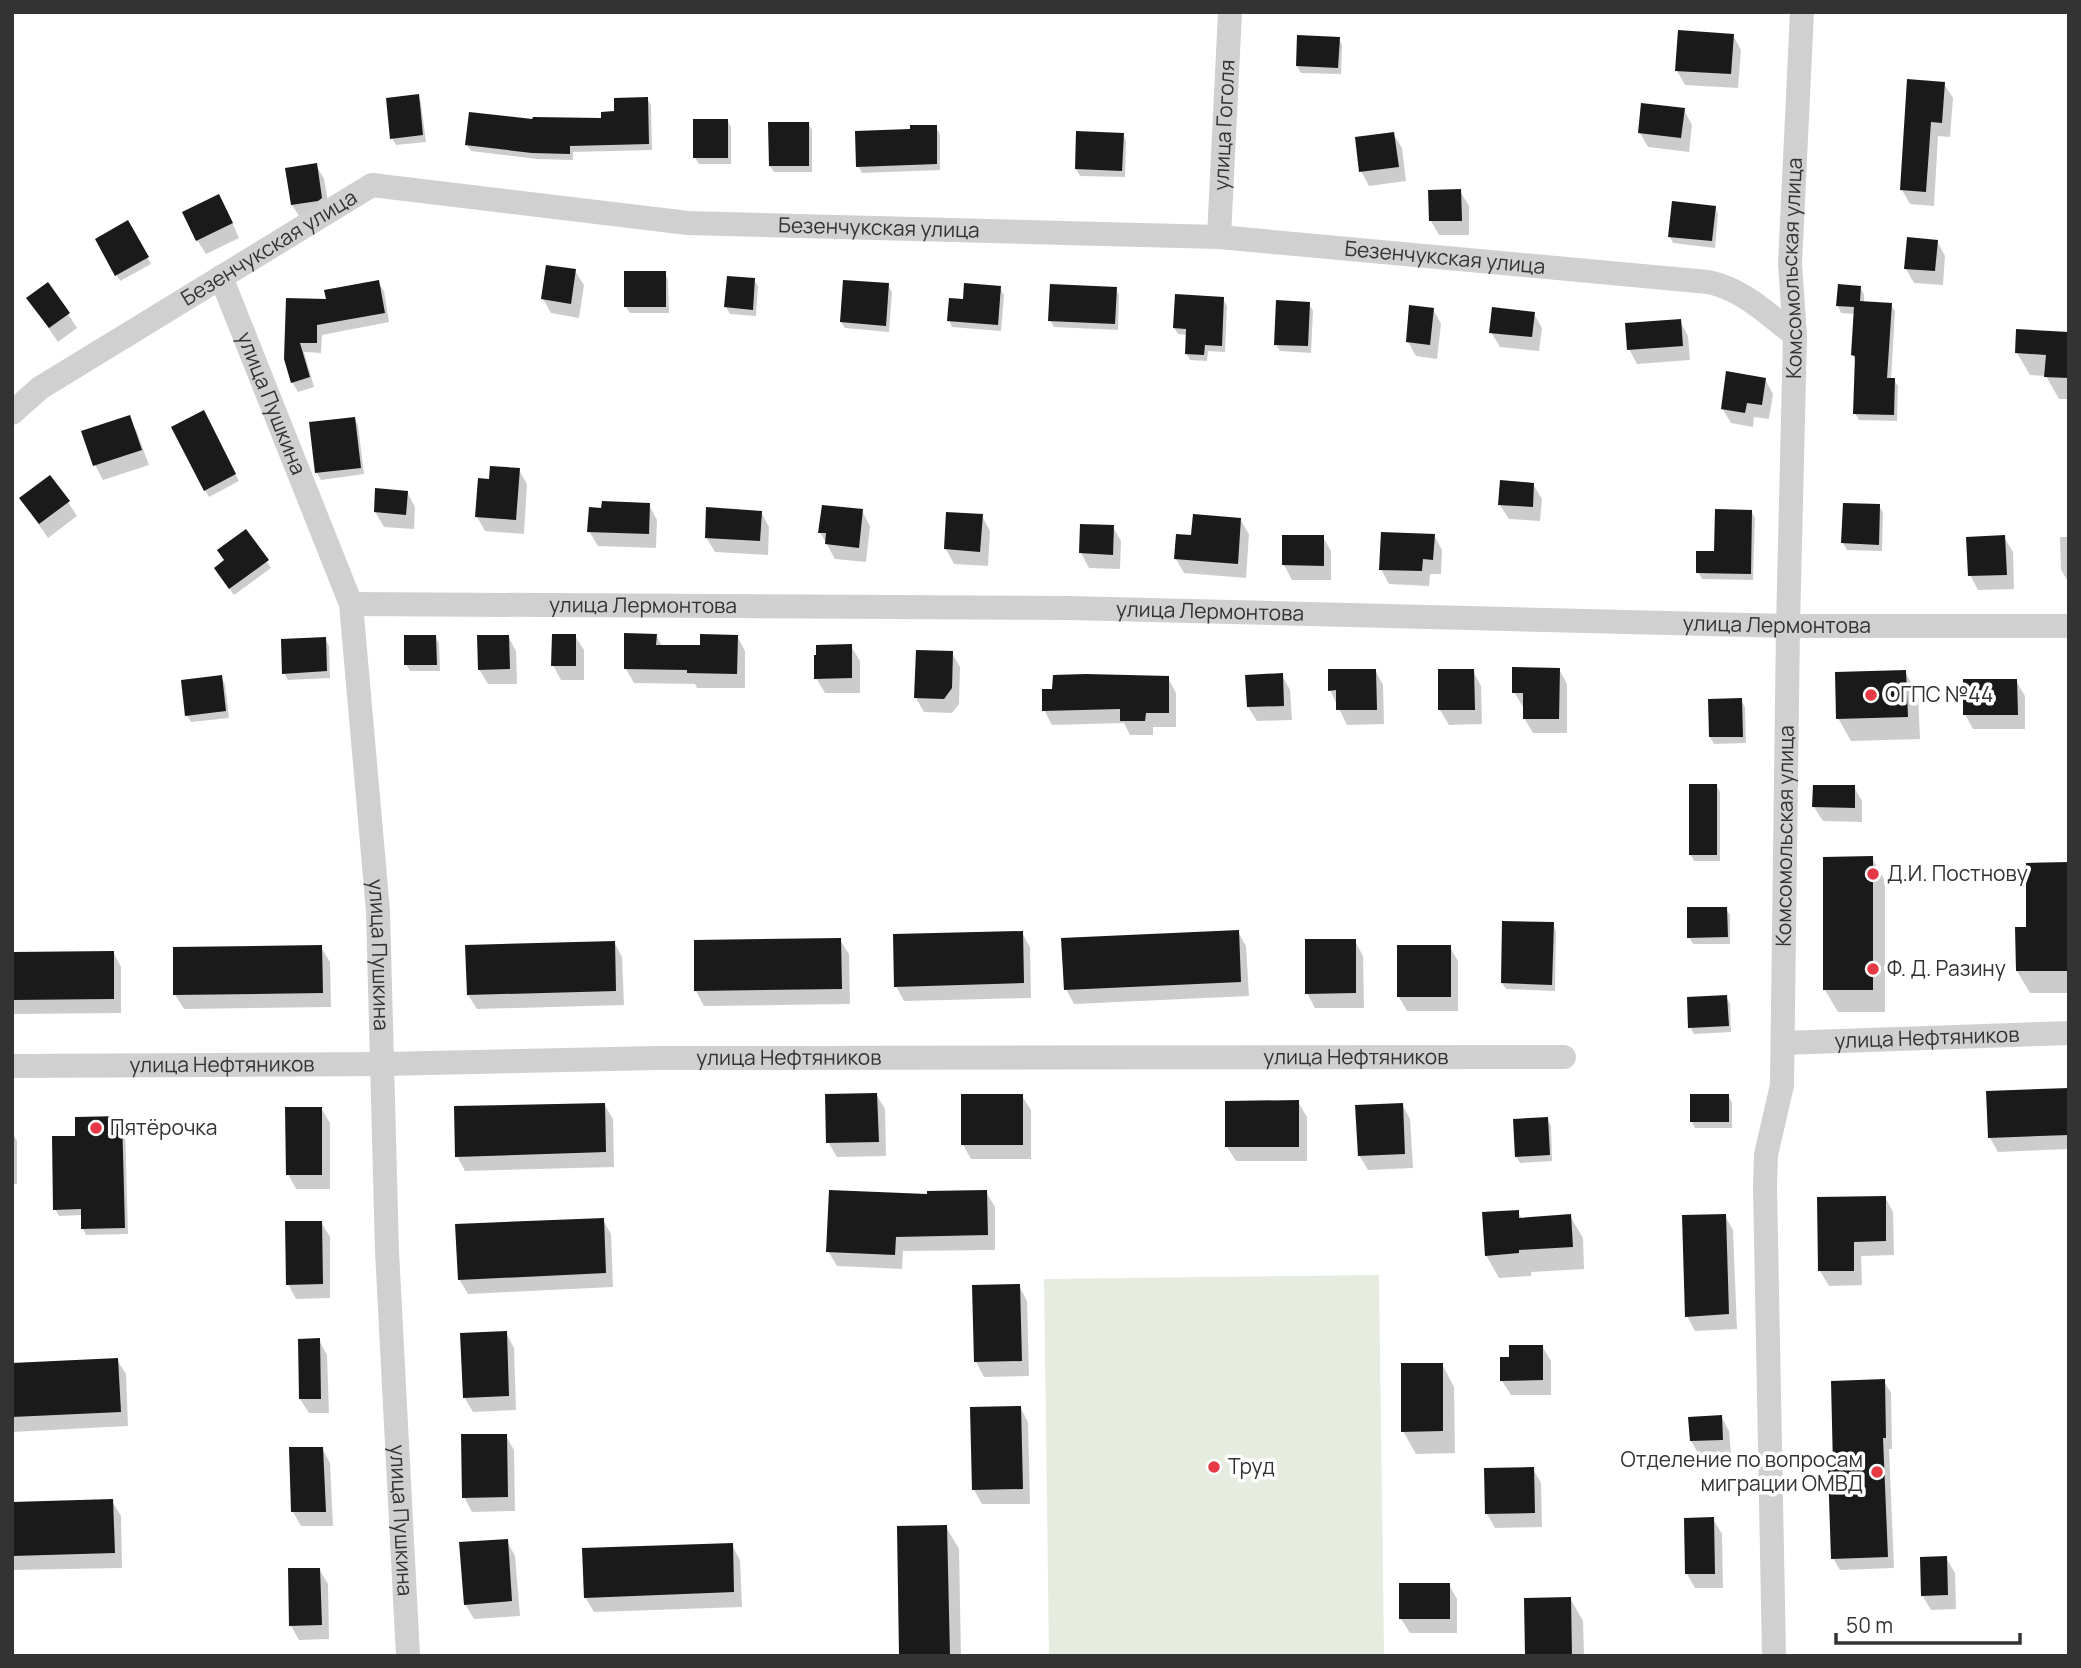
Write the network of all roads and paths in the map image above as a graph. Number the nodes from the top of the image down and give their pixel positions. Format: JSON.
{"nodes":[{"id":1,"x":1230,"y":12,"type":"edge"},
{"id":2,"x":1802,"y":12,"type":"edge"},
{"id":3,"x":1219,"y":237,"type":"junction"},
{"id":4,"x":221,"y":277,"type":"junction"},
{"id":5,"x":1795,"y":335,"type":"junction"},
{"id":6,"x":12,"y":413,"type":"edge"},
{"id":7,"x":351,"y":604,"type":"junction"},
{"id":8,"x":2069,"y":625,"type":"edge"},
{"id":9,"x":1788,"y":626,"type":"junction"},
{"id":10,"x":2069,"y":1033,"type":"edge"},
{"id":11,"x":1783,"y":1043,"type":"junction"},
{"id":12,"x":1564,"y":1057,"type":"dead end"},
{"id":13,"x":383,"y":1064,"type":"junction"},
{"id":14,"x":12,"y":1066,"type":"edge"},
{"id":15,"x":408,"y":1656,"type":"edge"},
{"id":16,"x":1774,"y":1656,"type":"edge"}],
"edges":[{"from":1,"to":3,"type":"street","name":"улица Гоголя"},
{"from":2,"to":5,"type":"street","name":"Комсомольская улица"},
{"from":3,"to":4,"type":"street","name":"Безенчукская улица"},
{"from":3,"to":5,"type":"street","name":"Безенчукская улица"},
{"from":4,"to":6,"type":"street","name":"Безенчукская улица"},
{"from":4,"to":7,"type":"street","name":"улица Пушкина"},
{"from":5,"to":9,"type":"street","name":"Комсомольская улица"},
{"from":7,"to":9,"type":"street","name":"улица Лермонтова"},
{"from":7,"to":13,"type":"street","name":"улица Пушкина"},
{"from":8,"to":9,"type":"street","name":"улица Лермонтова"},
{"from":9,"to":11,"type":"street","name":"Комсомольская улица"},
{"from":10,"to":11,"type":"street","name":"улица Нефтяников"},
{"from":11,"to":16,"type":"street","name":"Комсомольская улица"},
{"from":12,"to":13,"type":"street","name":"улица Нефтяников"},
{"from":13,"to":14,"type":"street","name":"улица Нефтяников"},
{"from":13,"to":15,"type":"street","name":"улица Пушкина"}]}
